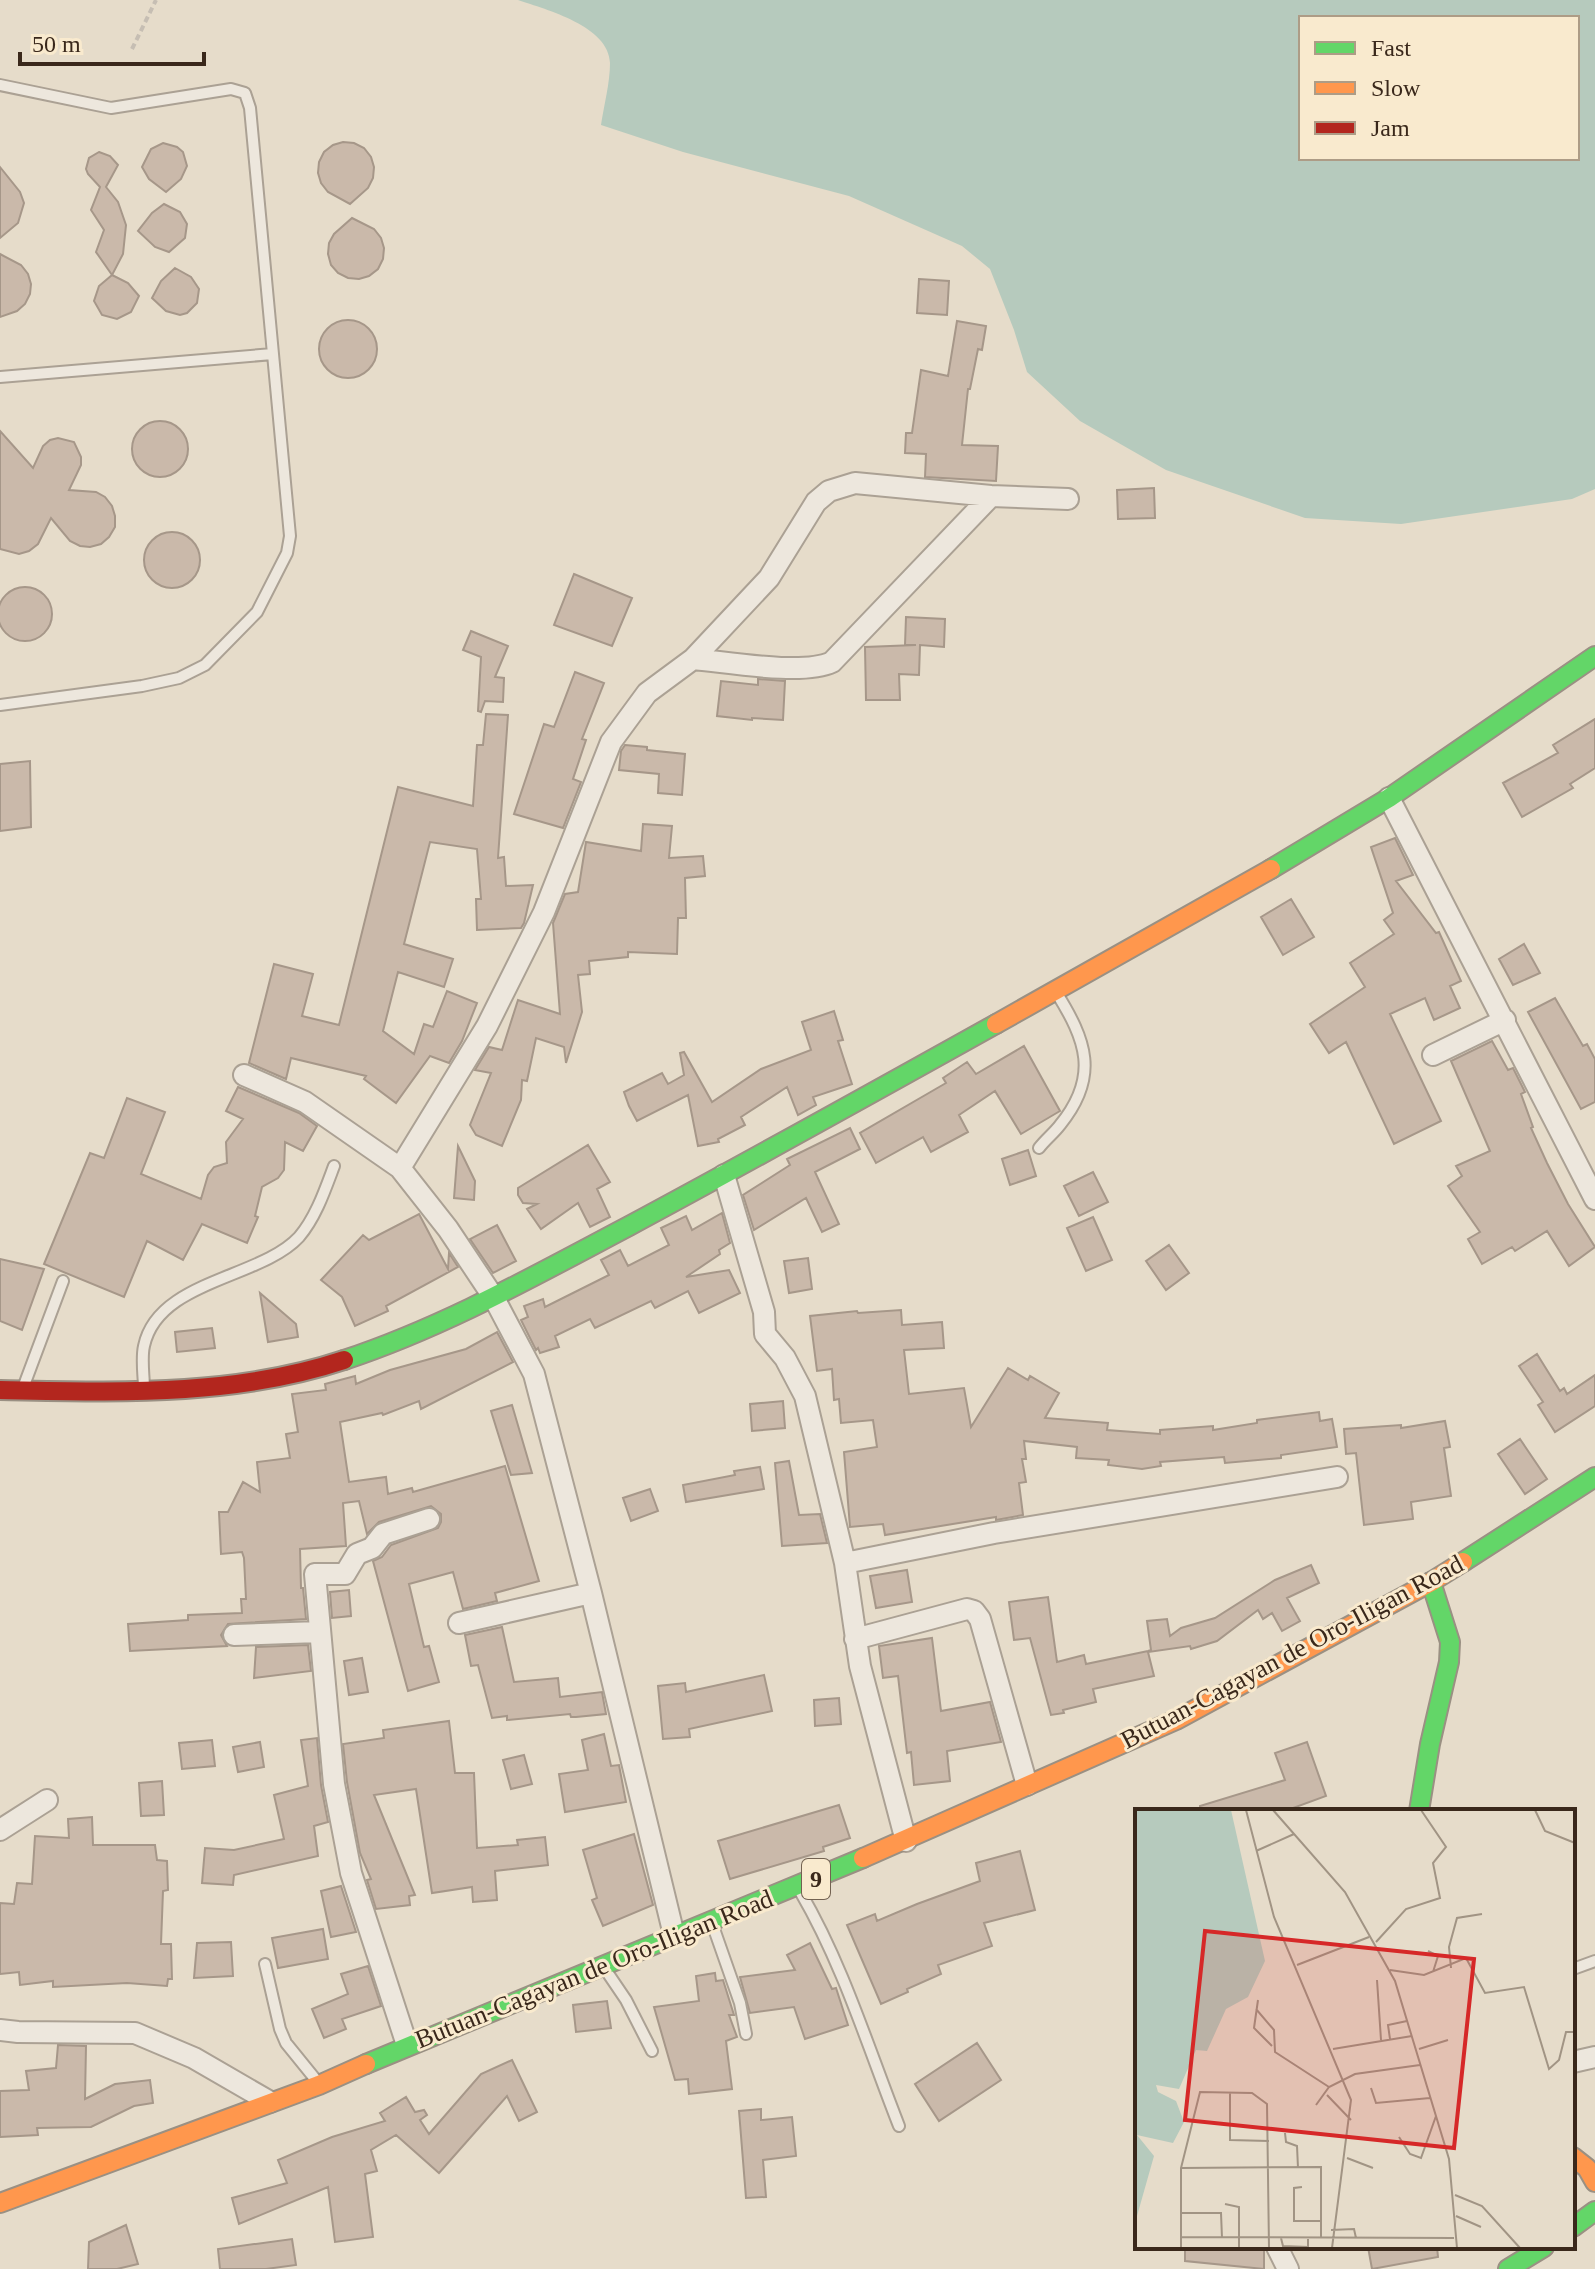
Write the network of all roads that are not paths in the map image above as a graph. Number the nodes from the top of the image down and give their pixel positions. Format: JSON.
{"nodes":[{"id":1,"x":0,"y":85,"type":"edge"},
{"id":2,"x":273,"y":354,"type":"junction"},
{"id":3,"x":0,"y":377,"type":"edge"},
{"id":4,"x":991,"y":496,"type":"junction"},
{"id":5,"x":1068,"y":499,"type":"dead end"},
{"id":6,"x":1595,"y":656,"type":"edge"},
{"id":7,"x":693,"y":659,"type":"junction"},
{"id":8,"x":0,"y":705,"type":"edge"},
{"id":9,"x":1389,"y":798,"type":"junction"},
{"id":10,"x":1054,"y":990,"type":"junction"},
{"id":11,"x":1505,"y":1020,"type":"junction"},
{"id":12,"x":1433,"y":1055,"type":"dead end"},
{"id":13,"x":244,"y":1075,"type":"dead end"},
{"id":14,"x":1039,"y":1148,"type":"dead end"},
{"id":15,"x":334,"y":1166,"type":"dead end"},
{"id":16,"x":400,"y":1168,"type":"junction"},
{"id":17,"x":724,"y":1175,"type":"junction"},
{"id":18,"x":1595,"y":1199,"type":"edge"},
{"id":19,"x":63,"y":1281,"type":"dead end"},
{"id":20,"x":494,"y":1298,"type":"junction"},
{"id":21,"x":0,"y":1390,"type":"edge"},
{"id":22,"x":22,"y":1390,"type":"junction"},
{"id":23,"x":144,"y":1393,"type":"junction"},
{"id":24,"x":1337,"y":1477,"type":"dead end"},
{"id":25,"x":1595,"y":1477,"type":"edge"},
{"id":26,"x":429,"y":1519,"type":"dead end"},
{"id":27,"x":845,"y":1563,"type":"junction"},
{"id":28,"x":1431,"y":1582,"type":"junction"},
{"id":29,"x":591,"y":1593,"type":"junction"},
{"id":30,"x":459,"y":1623,"type":"dead end"},
{"id":31,"x":319,"y":1632,"type":"junction"},
{"id":32,"x":234,"y":1635,"type":"dead end"},
{"id":33,"x":855,"y":1639,"type":"junction"},
{"id":34,"x":1027,"y":1785,"type":"junction"},
{"id":35,"x":47,"y":1800,"type":"dead end"},
{"id":36,"x":1419,"y":1809,"type":"edge"},
{"id":37,"x":0,"y":1830,"type":"edge"},
{"id":38,"x":906,"y":1841,"type":"junction"},
{"id":39,"x":798,"y":1887,"type":"junction"},
{"id":40,"x":711,"y":1920,"type":"junction"},
{"id":41,"x":674,"y":1935,"type":"junction"},
{"id":42,"x":1595,"y":1961,"type":"edge"},
{"id":43,"x":265,"y":1964,"type":"dead end"},
{"id":44,"x":602,"y":1964,"type":"junction"},
{"id":45,"x":1575,"y":1968,"type":"edge"},
{"id":46,"x":0,"y":2030,"type":"edge"},
{"id":47,"x":746,"y":2034,"type":"dead end"},
{"id":48,"x":407,"y":2045,"type":"junction"},
{"id":49,"x":652,"y":2051,"type":"dead end"},
{"id":50,"x":1595,"y":2057,"type":"edge"},
{"id":51,"x":1575,"y":2062,"type":"edge"},
{"id":52,"x":319,"y":2085,"type":"junction"},
{"id":53,"x":270,"y":2102,"type":"junction"},
{"id":54,"x":899,"y":2126,"type":"dead end"},
{"id":55,"x":1575,"y":2159,"type":"edge"},
{"id":56,"x":1595,"y":2182,"type":"edge"},
{"id":57,"x":0,"y":2203,"type":"edge"},
{"id":58,"x":1595,"y":2211,"type":"edge"},
{"id":59,"x":1575,"y":2226,"type":"edge"},
{"id":60,"x":1278,"y":2249,"type":"edge"},
{"id":61,"x":1541,"y":2249,"type":"edge"},
{"id":62,"x":1288,"y":2269,"type":"edge"},
{"id":63,"x":1508,"y":2269,"type":"edge"}],
"edges":[{"from":1,"to":2,"type":"lane"},
{"from":2,"to":3,"type":"lane"},
{"from":2,"to":8,"type":"lane"},
{"from":4,"to":5,"type":"street"},
{"from":4,"to":7,"type":"street"},
{"from":4,"to":7,"type":"street"},
{"from":6,"to":9,"type":"main road"},
{"from":7,"to":16,"type":"street"},
{"from":9,"to":10,"type":"main road"},
{"from":9,"to":11,"type":"street"},
{"from":10,"to":14,"type":"lane"},
{"from":10,"to":17,"type":"main road"},
{"from":11,"to":12,"type":"street"},
{"from":11,"to":18,"type":"street"},
{"from":13,"to":16,"type":"street"},
{"from":15,"to":23,"type":"lane"},
{"from":16,"to":20,"type":"street"},
{"from":17,"to":20,"type":"main road"},
{"from":17,"to":27,"type":"street"},
{"from":19,"to":22,"type":"lane"},
{"from":20,"to":23,"type":"main road"},
{"from":20,"to":29,"type":"street"},
{"from":21,"to":22,"type":"main road"},
{"from":22,"to":23,"type":"main road"},
{"from":24,"to":27,"type":"street"},
{"from":25,"to":28,"type":"main road","name":"Butuan-Cagayan de Oro-Iligan Road","number":"9"},
{"from":26,"to":31,"type":"street"},
{"from":27,"to":33,"type":"street"},
{"from":28,"to":34,"type":"main road","name":"Butuan-Cagayan de Oro-Iligan Road","number":"9"},
{"from":28,"to":36,"type":"main road"},
{"from":29,"to":30,"type":"street"},
{"from":29,"to":41,"type":"street"},
{"from":31,"to":32,"type":"street"},
{"from":31,"to":48,"type":"street"},
{"from":33,"to":34,"type":"street"},
{"from":33,"to":38,"type":"street"},
{"from":34,"to":38,"type":"main road","name":"Butuan-Cagayan de Oro-Iligan Road","number":"9"},
{"from":35,"to":37,"type":"street"},
{"from":38,"to":39,"type":"main road","name":"Butuan-Cagayan de Oro-Iligan Road","number":"9"},
{"from":39,"to":40,"type":"main road","name":"Butuan-Cagayan de Oro-Iligan Road","number":"9"},
{"from":39,"to":54,"type":"lane"},
{"from":40,"to":41,"type":"main road","name":"Butuan-Cagayan de Oro-Iligan Road","number":"9"},
{"from":40,"to":47,"type":"lane"},
{"from":41,"to":44,"type":"main road","name":"Butuan-Cagayan de Oro-Iligan Road","number":"9"},
{"from":42,"to":45,"type":"lane"},
{"from":43,"to":52,"type":"lane"},
{"from":44,"to":48,"type":"main road","name":"Butuan-Cagayan de Oro-Iligan Road","number":"9"},
{"from":44,"to":49,"type":"lane"},
{"from":46,"to":53,"type":"street"},
{"from":48,"to":52,"type":"main road","name":"Butuan-Cagayan de Oro-Iligan Road","number":"9"},
{"from":50,"to":51,"type":"street"},
{"from":52,"to":53,"type":"main road","name":"Butuan-Cagayan de Oro-Iligan Road","number":"9"},
{"from":53,"to":57,"type":"main road","name":"Butuan-Cagayan de Oro-Iligan Road","number":"9"},
{"from":55,"to":56,"type":"main road"},
{"from":58,"to":59,"type":"main road"},
{"from":60,"to":62,"type":"street"},
{"from":61,"to":63,"type":"main road"}]}
